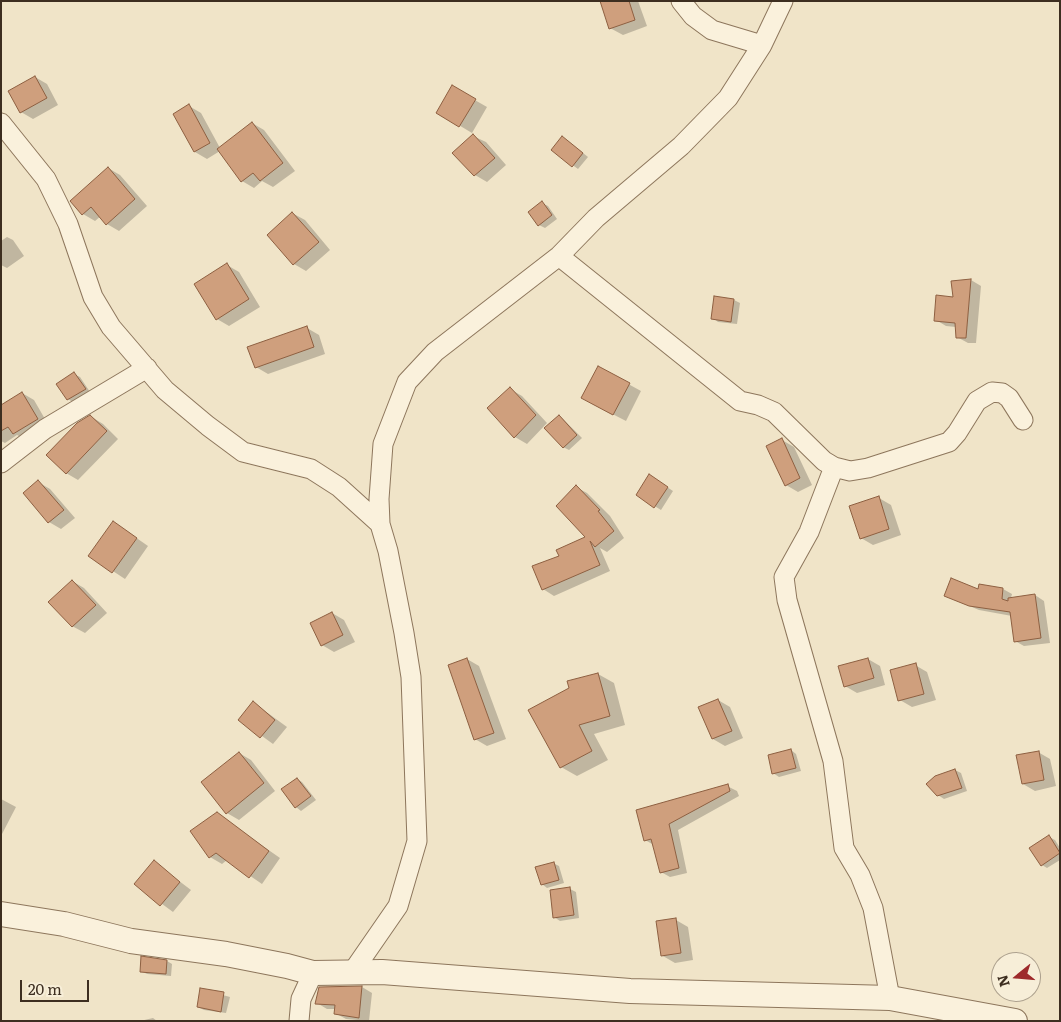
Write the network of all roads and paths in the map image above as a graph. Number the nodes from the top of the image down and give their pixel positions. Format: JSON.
{"nodes":[{"id":1,"x":681,"y":1,"type":"edge"},
{"id":2,"x":783,"y":1,"type":"edge"},
{"id":3,"x":762,"y":45,"type":"junction"},
{"id":4,"x":1,"y":124,"type":"edge"},
{"id":5,"x":559,"y":256,"type":"junction"},
{"id":6,"x":147,"y":368,"type":"junction"},
{"id":7,"x":1023,"y":420,"type":"dead end"},
{"id":8,"x":1,"y":463,"type":"edge"},
{"id":9,"x":834,"y":467,"type":"junction"},
{"id":10,"x":380,"y":524,"type":"junction"},
{"id":11,"x":1,"y":914,"type":"edge"},
{"id":12,"x":313,"y":974,"type":"junction"},
{"id":13,"x":352,"y":974,"type":"junction"},
{"id":14,"x":890,"y":998,"type":"junction"},
{"id":15,"x":299,"y":1021,"type":"edge"},
{"id":16,"x":1015,"y":1021,"type":"edge"}],
"edges":[{"from":1,"to":3,"type":"street"},
{"from":2,"to":3,"type":"street"},
{"from":3,"to":5,"type":"street"},
{"from":4,"to":6,"type":"street"},
{"from":5,"to":9,"type":"street"},
{"from":5,"to":10,"type":"street"},
{"from":6,"to":8,"type":"street"},
{"from":6,"to":10,"type":"street"},
{"from":7,"to":9,"type":"street"},
{"from":9,"to":14,"type":"street"},
{"from":10,"to":13,"type":"street"},
{"from":11,"to":12,"type":"street"},
{"from":12,"to":13,"type":"street"},
{"from":12,"to":15,"type":"street"},
{"from":13,"to":14,"type":"street"},
{"from":14,"to":16,"type":"street"}]}
